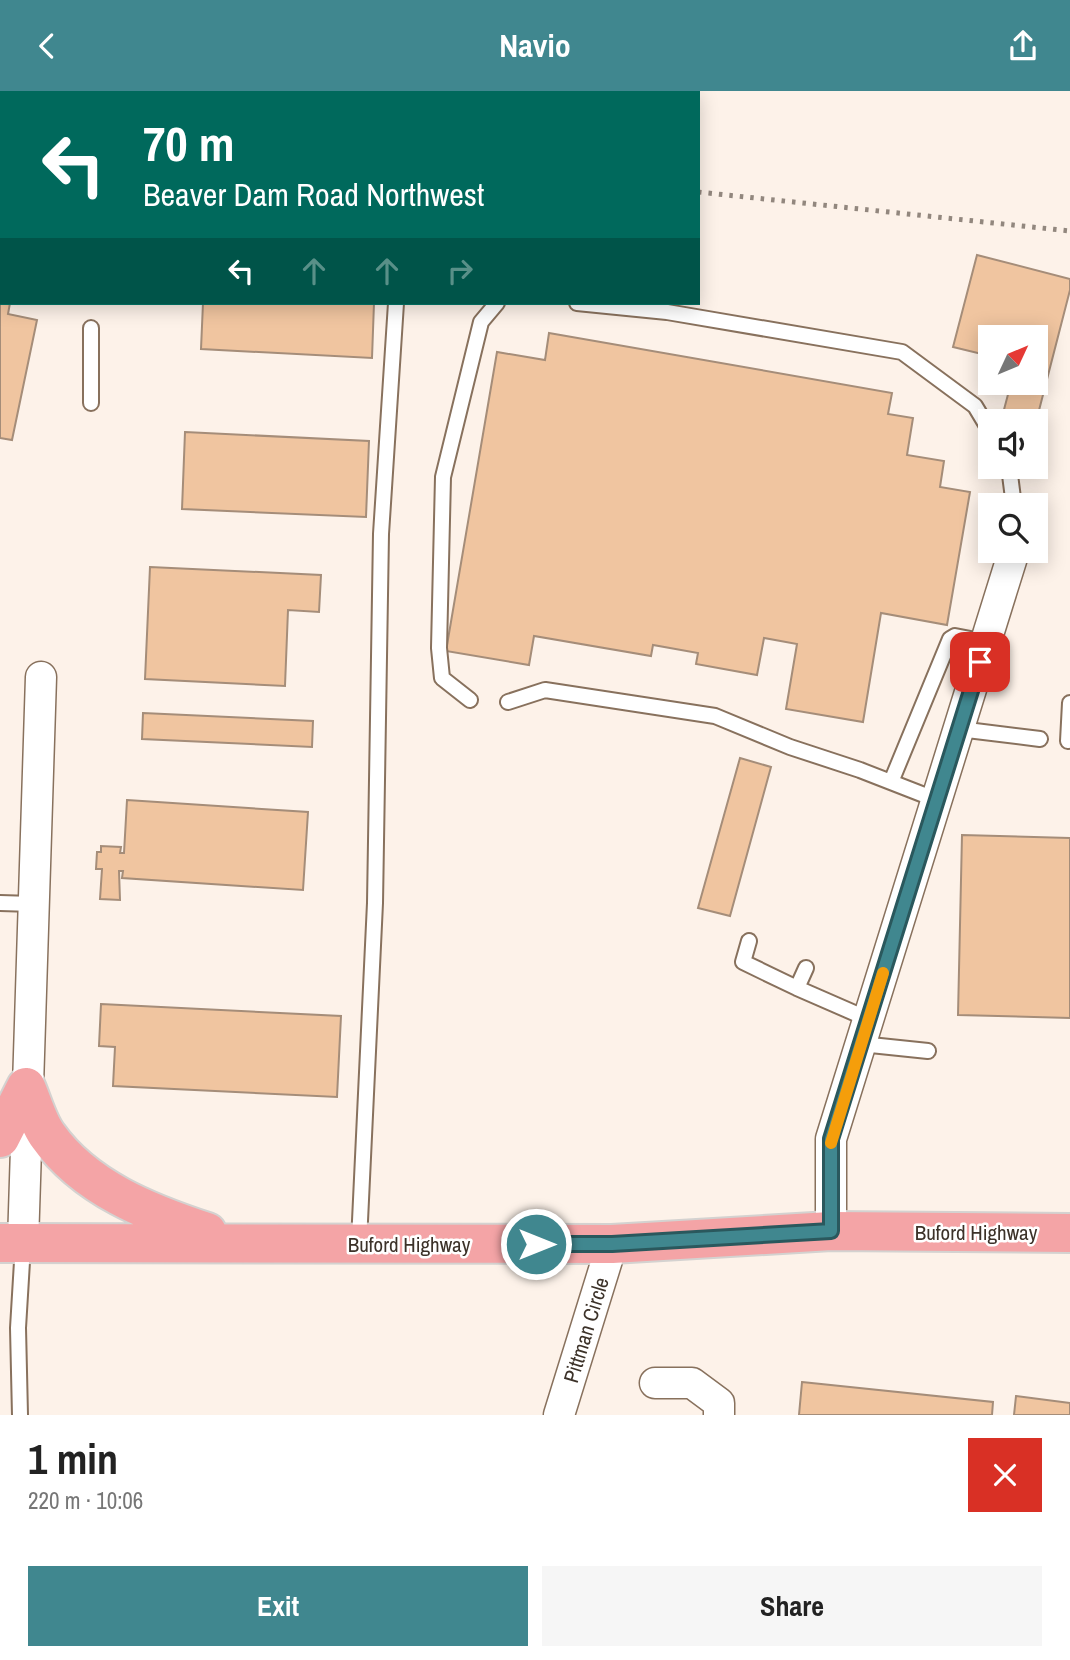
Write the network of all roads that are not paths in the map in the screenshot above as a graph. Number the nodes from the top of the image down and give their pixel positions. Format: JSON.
{"nodes":[{"id":1,"x":396,"y":305,"type":"edge"},
{"id":2,"x":496,"y":305,"type":"edge"},
{"id":3,"x":597,"y":305,"type":"edge"},
{"id":4,"x":91,"y":328,"type":"dead end"},
{"id":5,"x":91,"y":403,"type":"dead end"},
{"id":6,"x":978,"y":411,"type":"edge"},
{"id":7,"x":1010,"y":563,"type":"edge"},
{"id":8,"x":986,"y":642,"type":"junction"},
{"id":9,"x":41,"y":677,"type":"dead end"},
{"id":10,"x":470,"y":700,"type":"dead end"},
{"id":11,"x":508,"y":702,"type":"dead end"},
{"id":12,"x":1070,"y":703,"type":"edge"},
{"id":13,"x":959,"y":729,"type":"junction"},
{"id":14,"x":1040,"y":739,"type":"dead end"},
{"id":15,"x":1068,"y":741,"type":"dead end"},
{"id":16,"x":891,"y":782,"type":"junction"},
{"id":17,"x":937,"y":800,"type":"junction"},
{"id":18,"x":0,"y":903,"type":"edge"},
{"id":19,"x":33,"y":904,"type":"junction"},
{"id":20,"x":749,"y":941,"type":"dead end"},
{"id":21,"x":806,"y":968,"type":"dead end"},
{"id":22,"x":797,"y":988,"type":"junction"},
{"id":23,"x":864,"y":1031,"type":"junction"},
{"id":24,"x":928,"y":1051,"type":"dead end"},
{"id":25,"x":26,"y":1087,"type":"junction"},
{"id":26,"x":0,"y":1138,"type":"edge"},
{"id":27,"x":831,"y":1231,"type":"junction"},
{"id":28,"x":1070,"y":1233,"type":"edge"},
{"id":29,"x":11,"y":1243,"type":"edge"},
{"id":30,"x":241,"y":1243,"type":"junction"},
{"id":31,"x":359,"y":1243,"type":"junction"},
{"id":32,"x":612,"y":1244,"type":"junction"},
{"id":33,"x":655,"y":1383,"type":"dead end"},
{"id":34,"x":20,"y":1415,"type":"edge"},
{"id":35,"x":559,"y":1415,"type":"edge"},
{"id":36,"x":719,"y":1415,"type":"edge"}],
"edges":[{"from":1,"to":31,"type":"lane"},
{"from":2,"to":10,"type":"lane"},
{"from":3,"to":6,"type":"lane"},
{"from":4,"to":5,"type":"lane"},
{"from":7,"to":8,"type":"street"},
{"from":8,"to":13,"type":"street"},
{"from":8,"to":16,"type":"lane"},
{"from":9,"to":19,"type":"street"},
{"from":11,"to":16,"type":"lane"},
{"from":12,"to":15,"type":"lane"},
{"from":13,"to":14,"type":"lane"},
{"from":13,"to":17,"type":"street"},
{"from":16,"to":17,"type":"lane"},
{"from":17,"to":23,"type":"street"},
{"from":18,"to":19,"type":"lane"},
{"from":19,"to":25,"type":"street"},
{"from":20,"to":22,"type":"lane"},
{"from":21,"to":22,"type":"lane"},
{"from":22,"to":23,"type":"lane"},
{"from":23,"to":24,"type":"lane"},
{"from":23,"to":27,"type":"street"},
{"from":25,"to":26,"type":"main road"},
{"from":25,"to":29,"type":"street"},
{"from":25,"to":30,"type":"main road"},
{"from":27,"to":28,"type":"main road","name":"Buford Highway"},
{"from":27,"to":32,"type":"main road","name":"Buford Highway"},
{"from":29,"to":30,"type":"main road","name":"Buford Highway"},
{"from":29,"to":34,"type":"lane"},
{"from":30,"to":31,"type":"main road","name":"Buford Highway"},
{"from":31,"to":32,"type":"main road","name":"Buford Highway"},
{"from":32,"to":35,"type":"street","name":"Pittman Circle"},
{"from":33,"to":36,"type":"street"}]}
